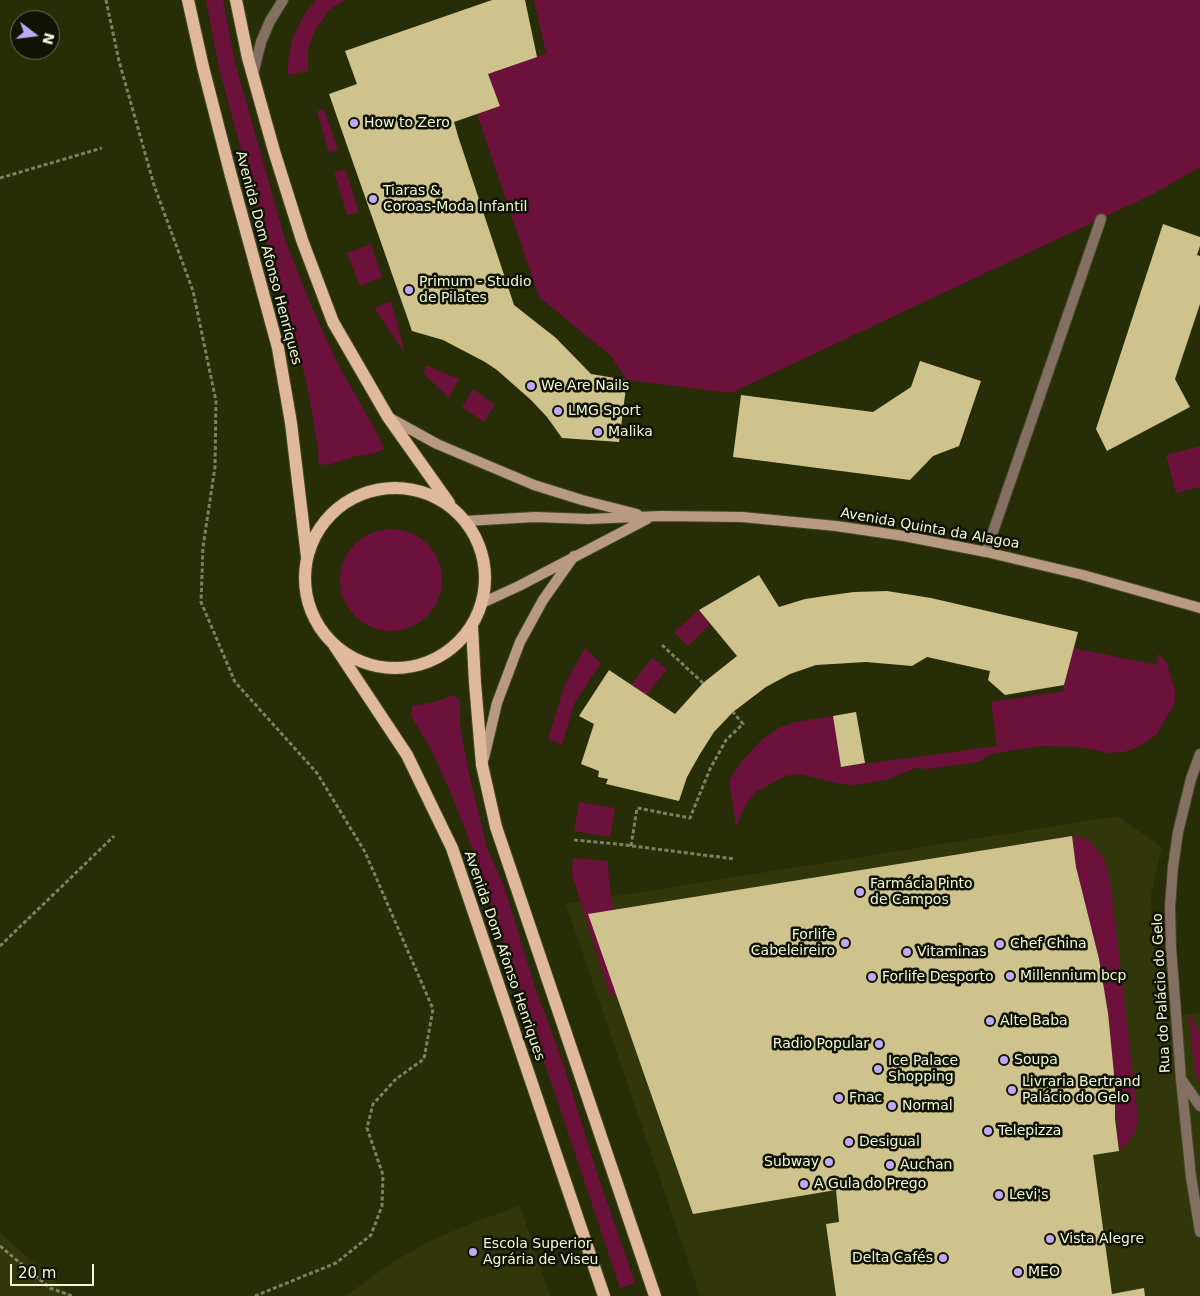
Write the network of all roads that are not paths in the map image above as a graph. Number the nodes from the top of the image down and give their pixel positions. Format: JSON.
{"nodes":[{"id":1,"x":188,"y":0,"type":"edge"},
{"id":2,"x":236,"y":0,"type":"edge"},
{"id":3,"x":283,"y":0,"type":"edge"},
{"id":4,"x":253,"y":74,"type":"junction"},
{"id":5,"x":1101,"y":219,"type":"dead end"},
{"id":6,"x":388,"y":417,"type":"junction"},
{"id":7,"x":452,"y":507,"type":"junction"},
{"id":8,"x":650,"y":518,"type":"junction"},
{"id":9,"x":465,"y":521,"type":"junction"},
{"id":10,"x":986,"y":552,"type":"junction"},
{"id":11,"x":574,"y":556,"type":"junction"},
{"id":12,"x":307,"y":557,"type":"junction"},
{"id":13,"x":482,"y":603,"type":"junction"},
{"id":14,"x":1200,"y":608,"type":"edge"},
{"id":15,"x":472,"y":627,"type":"junction"},
{"id":16,"x":334,"y":645,"type":"junction"},
{"id":17,"x":1200,"y":754,"type":"edge"},
{"id":18,"x":482,"y":765,"type":"junction"},
{"id":19,"x":1181,"y":1079,"type":"junction"},
{"id":20,"x":1200,"y":1106,"type":"edge"},
{"id":21,"x":1200,"y":1232,"type":"edge"},
{"id":22,"x":604,"y":1296,"type":"edge"},
{"id":23,"x":655,"y":1296,"type":"edge"}],
"edges":[{"from":1,"to":12,"type":"main road","name":"Avenida Dom Afonso Henriques"},
{"from":2,"to":4,"type":"main road"},
{"from":3,"to":4,"type":"street"},
{"from":4,"to":6,"type":"main road"},
{"from":5,"to":10,"type":"street"},
{"from":6,"to":7,"type":"main road"},
{"from":6,"to":8,"type":"street"},
{"from":7,"to":9,"type":"main road"},
{"from":7,"to":12,"type":"main road"},
{"from":8,"to":9,"type":"street","name":"Avenida Quinta da Alagoa"},
{"from":8,"to":10,"type":"street","name":"Avenida Quinta da Alagoa"},
{"from":8,"to":11,"type":"street"},
{"from":9,"to":13,"type":"main road"},
{"from":10,"to":14,"type":"street","name":"Avenida Quinta da Alagoa"},
{"from":11,"to":13,"type":"street"},
{"from":11,"to":18,"type":"street"},
{"from":12,"to":16,"type":"main road"},
{"from":13,"to":15,"type":"main road"},
{"from":15,"to":16,"type":"main road"},
{"from":15,"to":18,"type":"main road"},
{"from":16,"to":22,"type":"main road","name":"Avenida Dom Afonso Henriques"},
{"from":17,"to":19,"type":"street","name":"Rua do Palácio do Gelo"},
{"from":18,"to":23,"type":"main road"},
{"from":19,"to":20,"type":"street"},
{"from":19,"to":21,"type":"street","name":"Rua do Palácio do Gelo"}]}
